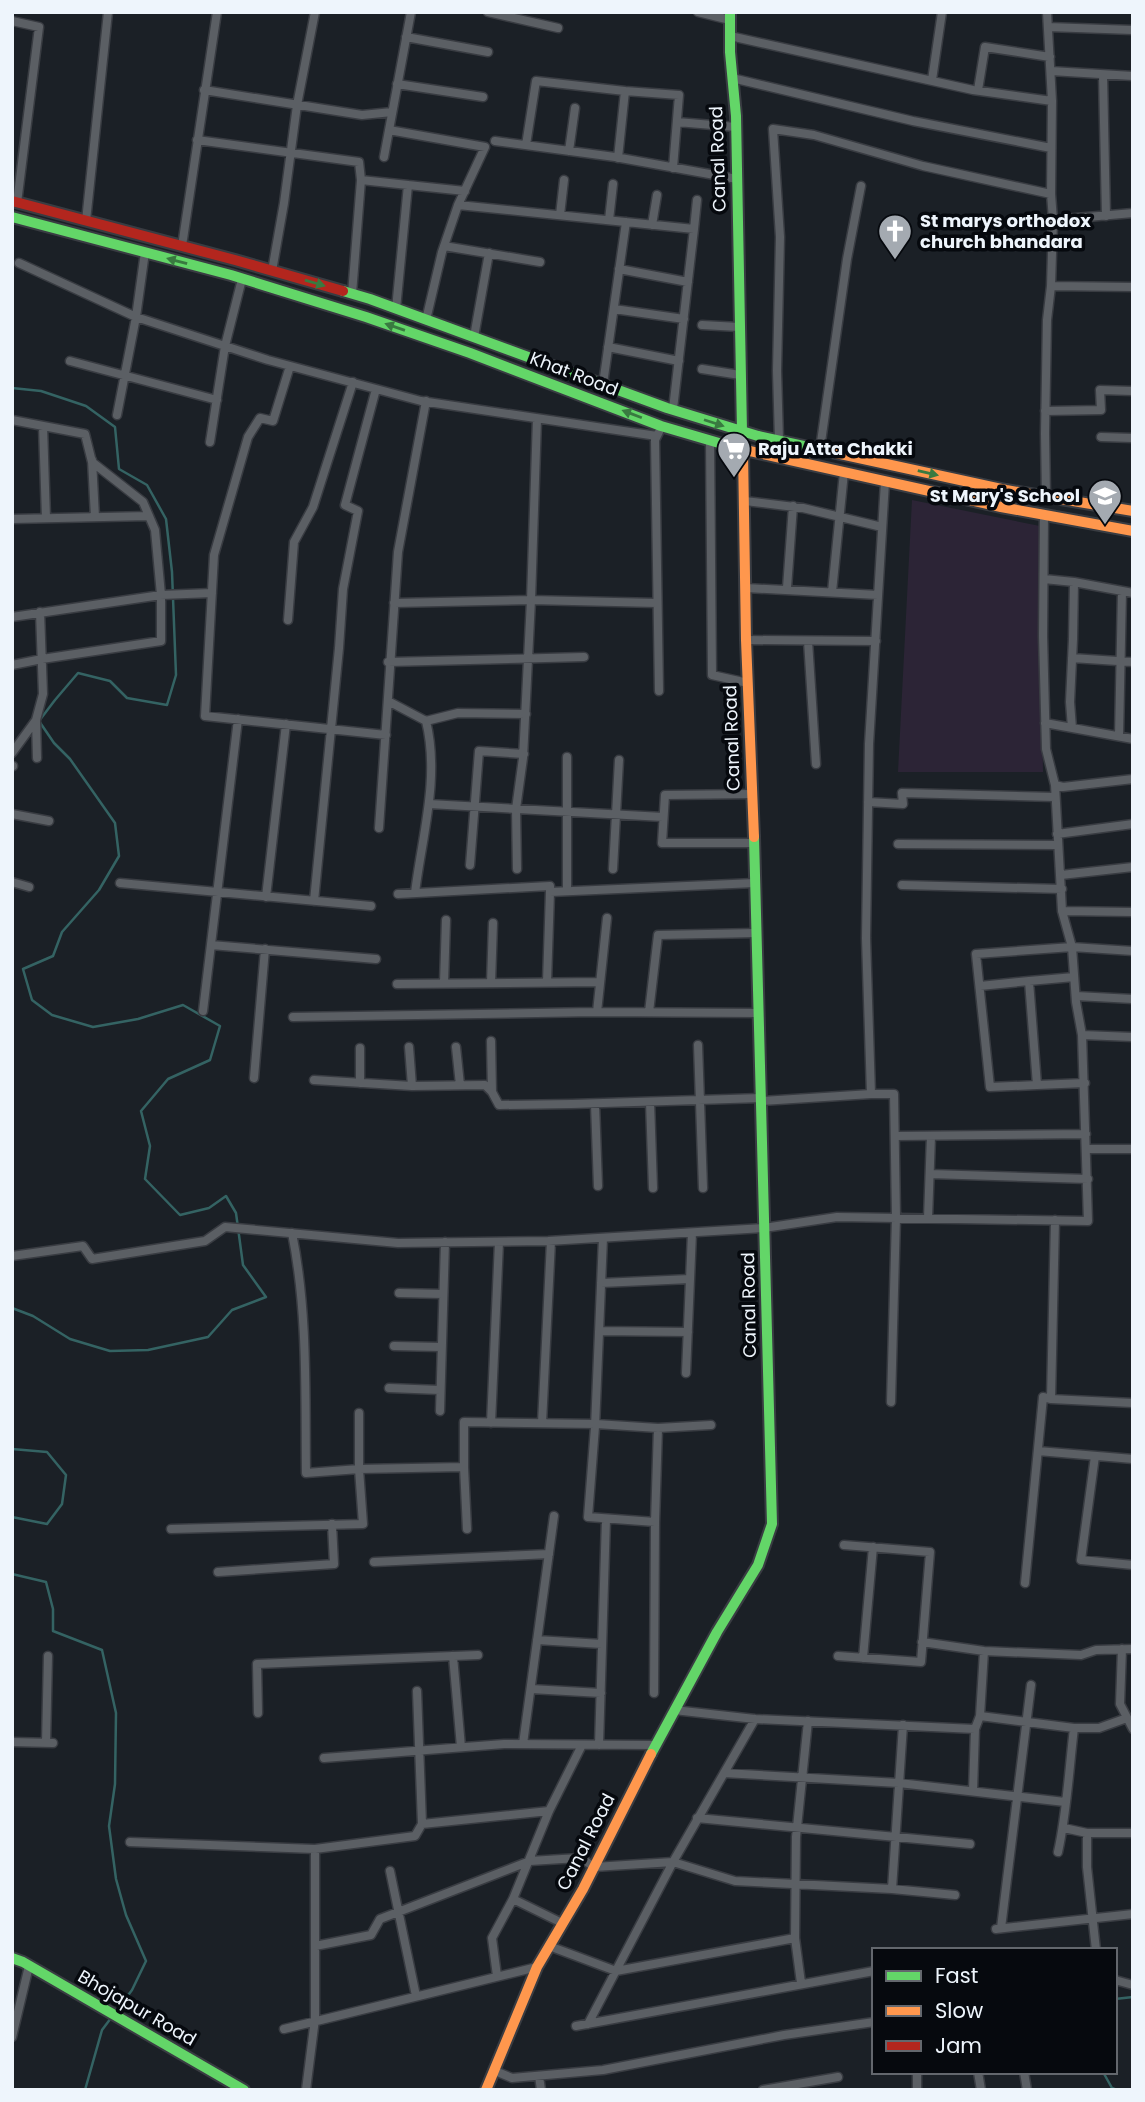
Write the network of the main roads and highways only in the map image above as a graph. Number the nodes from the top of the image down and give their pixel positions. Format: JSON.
{"nodes":[{"id":1,"x":730,"y":16,"type":"edge"},
{"id":2,"x":15,"y":202,"type":"edge"},
{"id":3,"x":12,"y":218,"type":"edge"},
{"id":4,"x":152,"y":238,"type":"junction"},
{"id":5,"x":146,"y":253,"type":"junction"},
{"id":6,"x":272,"y":271,"type":"junction"},
{"id":7,"x":268,"y":287,"type":"junction"},
{"id":8,"x":426,"y":320,"type":"junction"},
{"id":9,"x":421,"y":336,"type":"junction"},
{"id":10,"x":742,"y":431,"type":"junction"},
{"id":11,"x":743,"y":450,"type":"junction"},
{"id":12,"x":1046,"y":497,"type":"junction"},
{"id":13,"x":1133,"y":511,"type":"edge"},
{"id":14,"x":1044,"y":515,"type":"junction"},
{"id":15,"x":1133,"y":531,"type":"edge"},
{"id":16,"x":12,"y":1958,"type":"edge"},
{"id":17,"x":232,"y":2086,"type":"edge"},
{"id":18,"x":244,"y":2090,"type":"edge"},
{"id":19,"x":486,"y":2090,"type":"edge"}],
"edges":[{"from":1,"to":10,"type":"main road","name":"Canal Road"},
{"from":2,"to":4,"type":"main road","name":"Khat Road"},
{"from":3,"to":5,"type":"main road","name":"Khat Road"},
{"from":4,"to":5,"type":"main road"},
{"from":4,"to":6,"type":"main road","name":"Khat Road"},
{"from":7,"to":5,"type":"main road","name":"Khat Road","one_way":true},
{"from":6,"to":7,"type":"main road"},
{"from":6,"to":8,"type":"main road","name":"Khat Road","one_way":true},
{"from":9,"to":7,"type":"main road","name":"Khat Road","one_way":true},
{"from":8,"to":9,"type":"main road"},
{"from":8,"to":10,"type":"main road","name":"Khat Road","one_way":true},
{"from":11,"to":9,"type":"main road","name":"Khat Road","one_way":true},
{"from":10,"to":11,"type":"main road","name":"Canal Road"},
{"from":10,"to":12,"type":"main road","name":"Khat Road","one_way":true},
{"from":11,"to":14,"type":"main road","name":"Khat Road"},
{"from":11,"to":19,"type":"main road","name":"Canal Road"},
{"from":12,"to":13,"type":"main road","name":"Khat Road"},
{"from":12,"to":14,"type":"main road"},
{"from":14,"to":15,"type":"main road","name":"Khat Road"},
{"from":16,"to":17,"type":"main road","name":"Bhojapur Road"},
{"from":17,"to":18,"type":"main road","name":"Bhojapur Road"}]}
